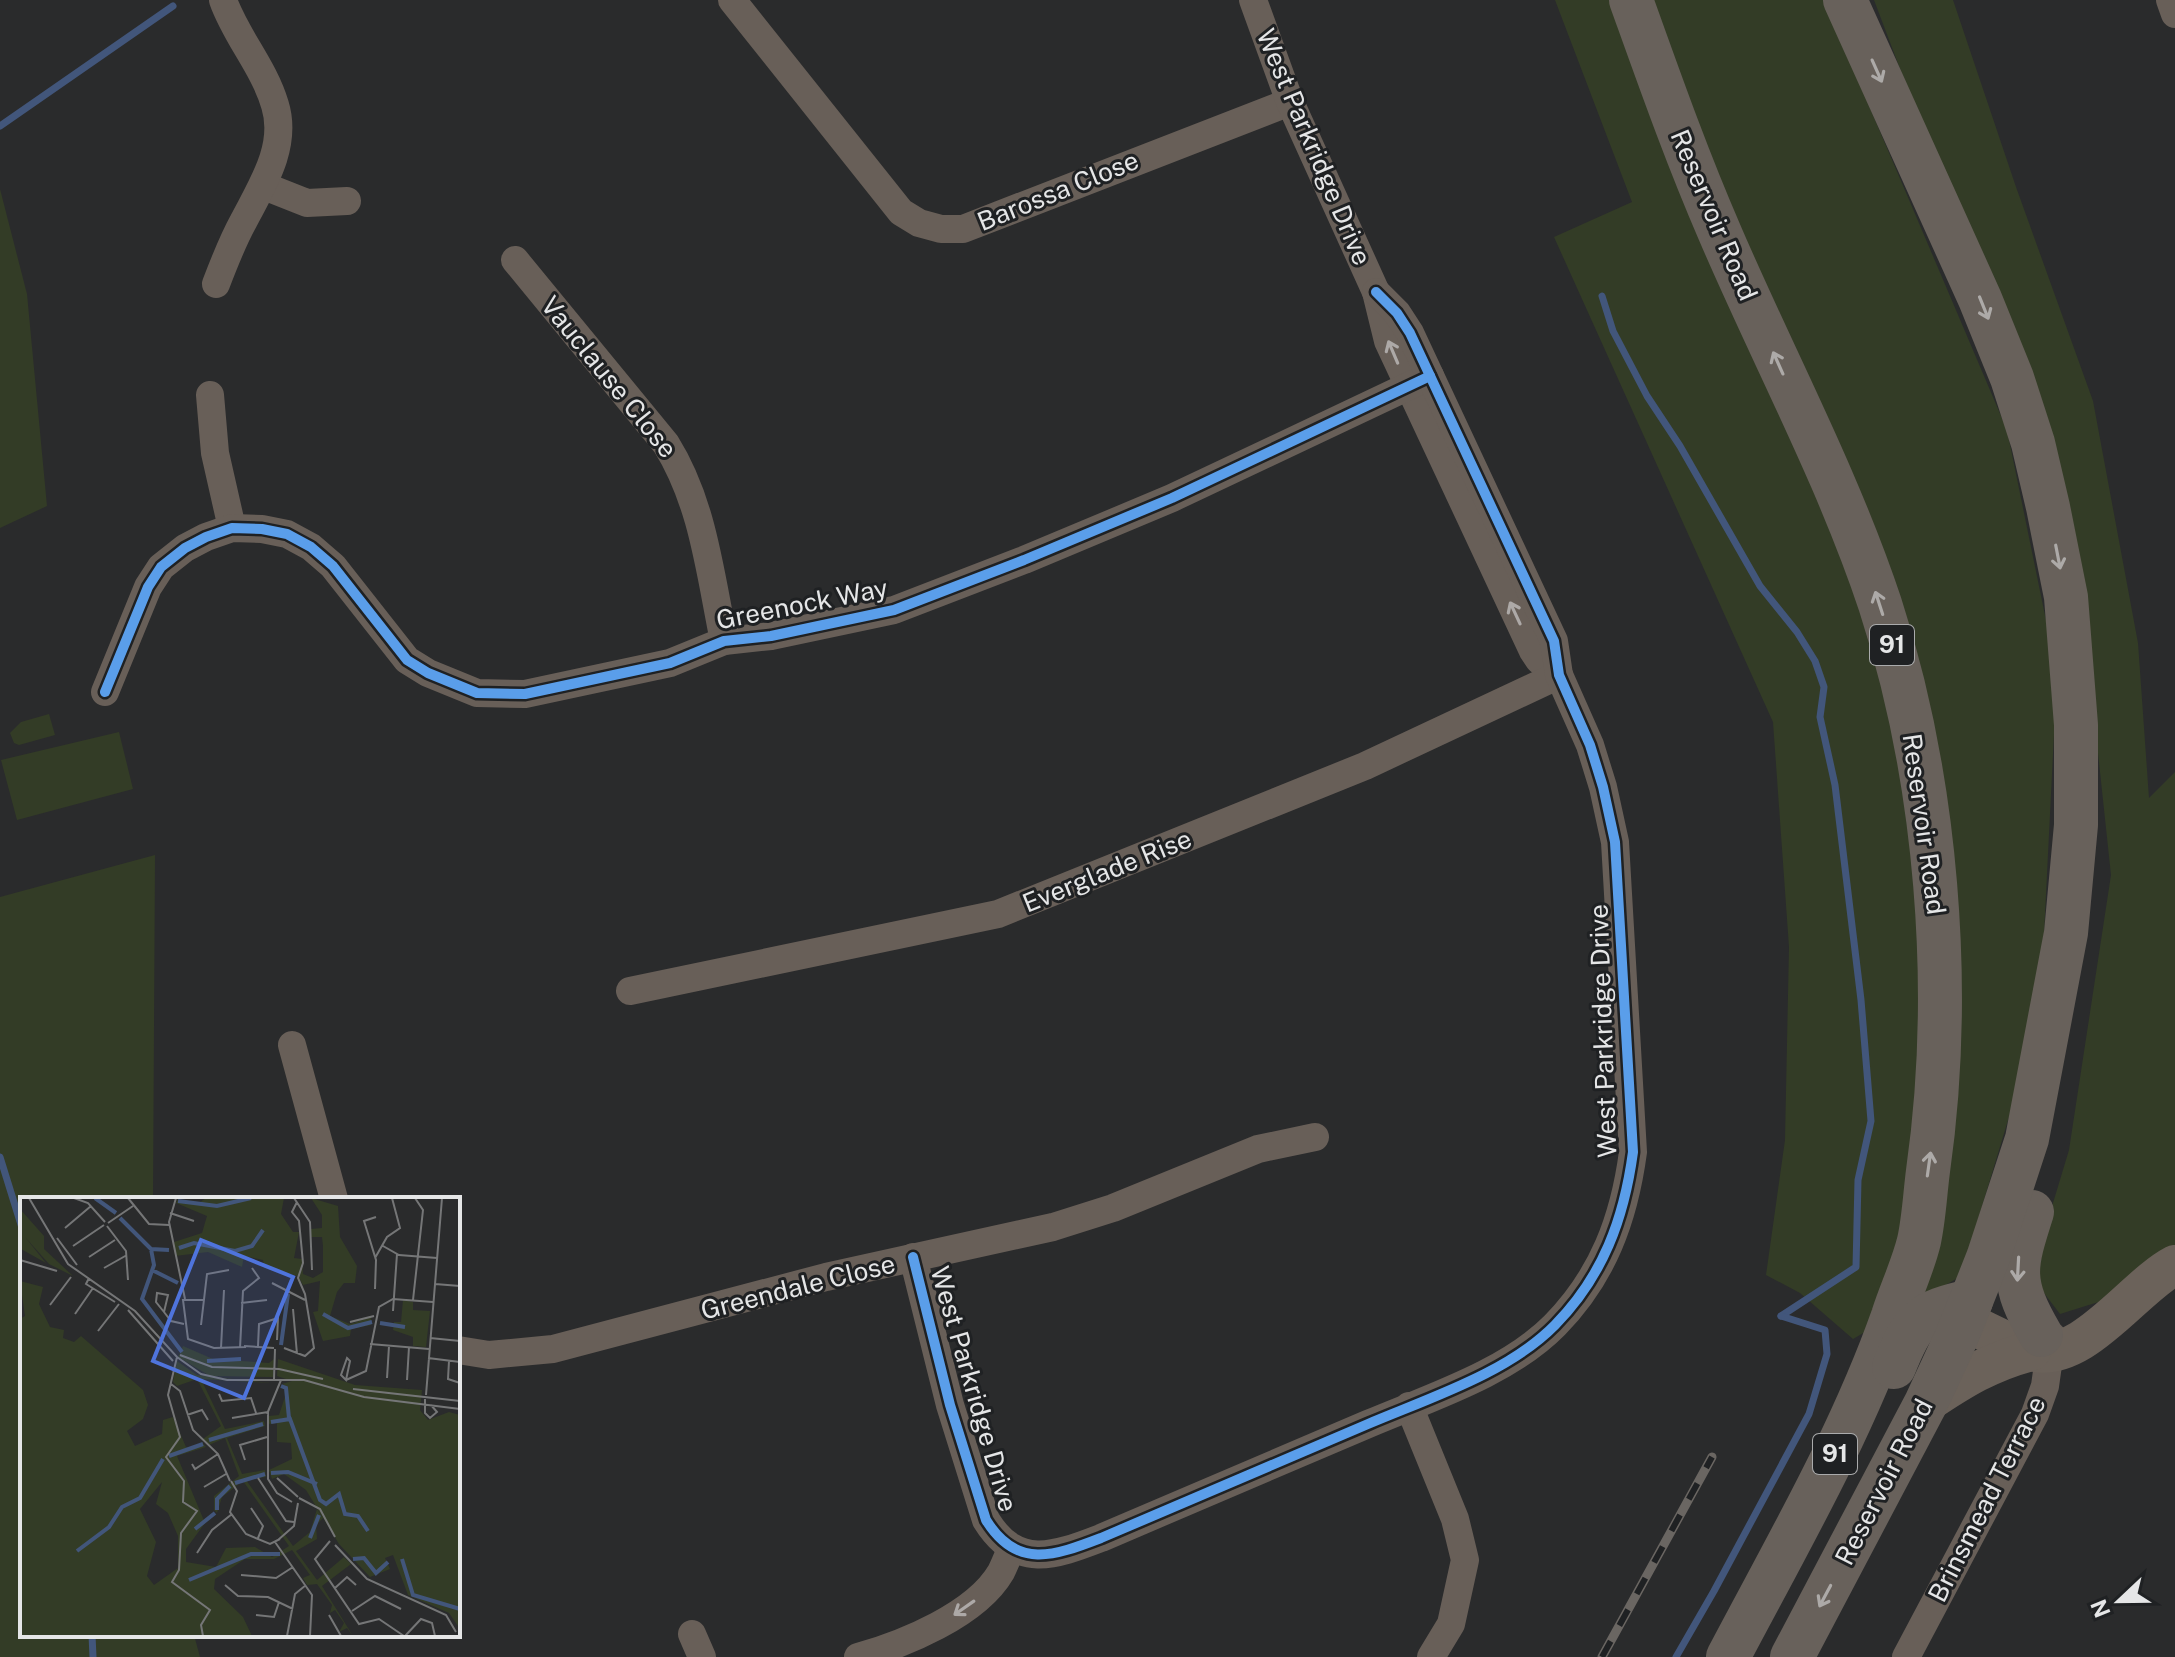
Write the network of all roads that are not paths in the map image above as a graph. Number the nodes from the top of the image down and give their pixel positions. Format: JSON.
{"nodes":[{"id":1,"x":223,"y":0,"type":"edge"},
{"id":2,"x":732,"y":0,"type":"edge"},
{"id":3,"x":1253,"y":0,"type":"edge"},
{"id":4,"x":1608,"y":0,"type":"edge"},
{"id":5,"x":1631,"y":0,"type":"edge"},
{"id":6,"x":1845,"y":0,"type":"edge"},
{"id":7,"x":2170,"y":0,"type":"edge"},
{"id":8,"x":2175,"y":14,"type":"edge"},
{"id":9,"x":1663,"y":90,"type":"junction"},
{"id":10,"x":1290,"y":102,"type":"junction"},
{"id":11,"x":264,"y":186,"type":"junction"},
{"id":12,"x":347,"y":201,"type":"dead end"},
{"id":13,"x":515,"y":260,"type":"dead end"},
{"id":14,"x":216,"y":284,"type":"dead end"},
{"id":15,"x":1419,"y":381,"type":"junction"},
{"id":16,"x":210,"y":395,"type":"dead end"},
{"id":17,"x":232,"y":528,"type":"junction"},
{"id":18,"x":724,"y":641,"type":"junction"},
{"id":19,"x":1559,"y":675,"type":"junction"},
{"id":20,"x":105,"y":692,"type":"dead end"},
{"id":21,"x":2076,"y":725,"type":"junction"},
{"id":22,"x":630,"y":991,"type":"dead end"},
{"id":23,"x":292,"y":1045,"type":"dead end"},
{"id":24,"x":1315,"y":1137,"type":"dead end"},
{"id":25,"x":333,"y":1197,"type":"edge"},
{"id":26,"x":1919,"y":1241,"type":"junction"},
{"id":27,"x":913,"y":1257,"type":"junction"},
{"id":28,"x":2175,"y":1265,"type":"edge"},
{"id":29,"x":1959,"y":1310,"type":"junction"},
{"id":30,"x":2044,"y":1344,"type":"junction"},
{"id":31,"x":460,"y":1350,"type":"edge"},
{"id":32,"x":1926,"y":1403,"type":"junction"},
{"id":33,"x":1409,"y":1406,"type":"junction"},
{"id":34,"x":1011,"y":1549,"type":"junction"},
{"id":35,"x":858,"y":1657,"type":"edge"},
{"id":36,"x":1431,"y":1657,"type":"edge"},
{"id":37,"x":1728,"y":1657,"type":"edge"},
{"id":38,"x":1744,"y":1657,"type":"edge"},
{"id":39,"x":1792,"y":1657,"type":"edge"},
{"id":40,"x":1906,"y":1657,"type":"edge"}],
"edges":[{"from":1,"to":11,"type":"street"},
{"from":2,"to":10,"type":"street","name":"Barossa Close"},
{"from":3,"to":10,"type":"street","name":"West Parkridge Drive"},
{"from":4,"to":9,"type":"main road"},
{"from":5,"to":9,"type":"main road","name":"Reservoir Road","number":"91"},
{"from":6,"to":21,"type":"main road","one_way":true},
{"from":7,"to":8,"type":"street"},
{"from":26,"to":9,"type":"main road","name":"Reservoir Road","number":"91","one_way":true},
{"from":10,"to":15,"type":"street","name":"West Parkridge Drive"},
{"from":11,"to":12,"type":"street"},
{"from":11,"to":14,"type":"street"},
{"from":13,"to":18,"type":"street","name":"Vauclause Close"},
{"from":15,"to":18,"type":"street","name":"Greenock Way"},
{"from":15,"to":19,"type":"street","name":"West Parkridge Drive"},
{"from":16,"to":17,"type":"street"},
{"from":17,"to":18,"type":"street","name":"Greenock Way"},
{"from":17,"to":20,"type":"street","name":"Greenock Way"},
{"from":19,"to":22,"type":"street","name":"Everglade Rise"},
{"from":19,"to":33,"type":"street","name":"West Parkridge Drive"},
{"from":21,"to":29,"type":"main road","name":"Reservoir Road","number":"91"},
{"from":21,"to":30,"type":"main road","one_way":true},
{"from":23,"to":25,"type":"street"},
{"from":24,"to":27,"type":"street","name":"Greendale Close"},
{"from":26,"to":29,"type":"main road"},
{"from":26,"to":37,"type":"main road","name":"Reservoir Road","number":"91"},
{"from":27,"to":31,"type":"street","name":"Greendale Close"},
{"from":27,"to":34,"type":"street","name":"West Parkridge Drive"},
{"from":28,"to":30,"type":"street"},
{"from":29,"to":30,"type":"street"},
{"from":29,"to":32,"type":"main road","name":"Reservoir Road","number":"91"},
{"from":29,"to":38,"type":"main road"},
{"from":30,"to":32,"type":"street"},
{"from":30,"to":40,"type":"street","name":"Brinsmead Terrace"},
{"from":32,"to":39,"type":"main road","name":"Reservoir Road","number":"91","one_way":true},
{"from":33,"to":34,"type":"street","name":"West Parkridge Drive"},
{"from":33,"to":36,"type":"street"},
{"from":34,"to":35,"type":"street","one_way":true}]}
